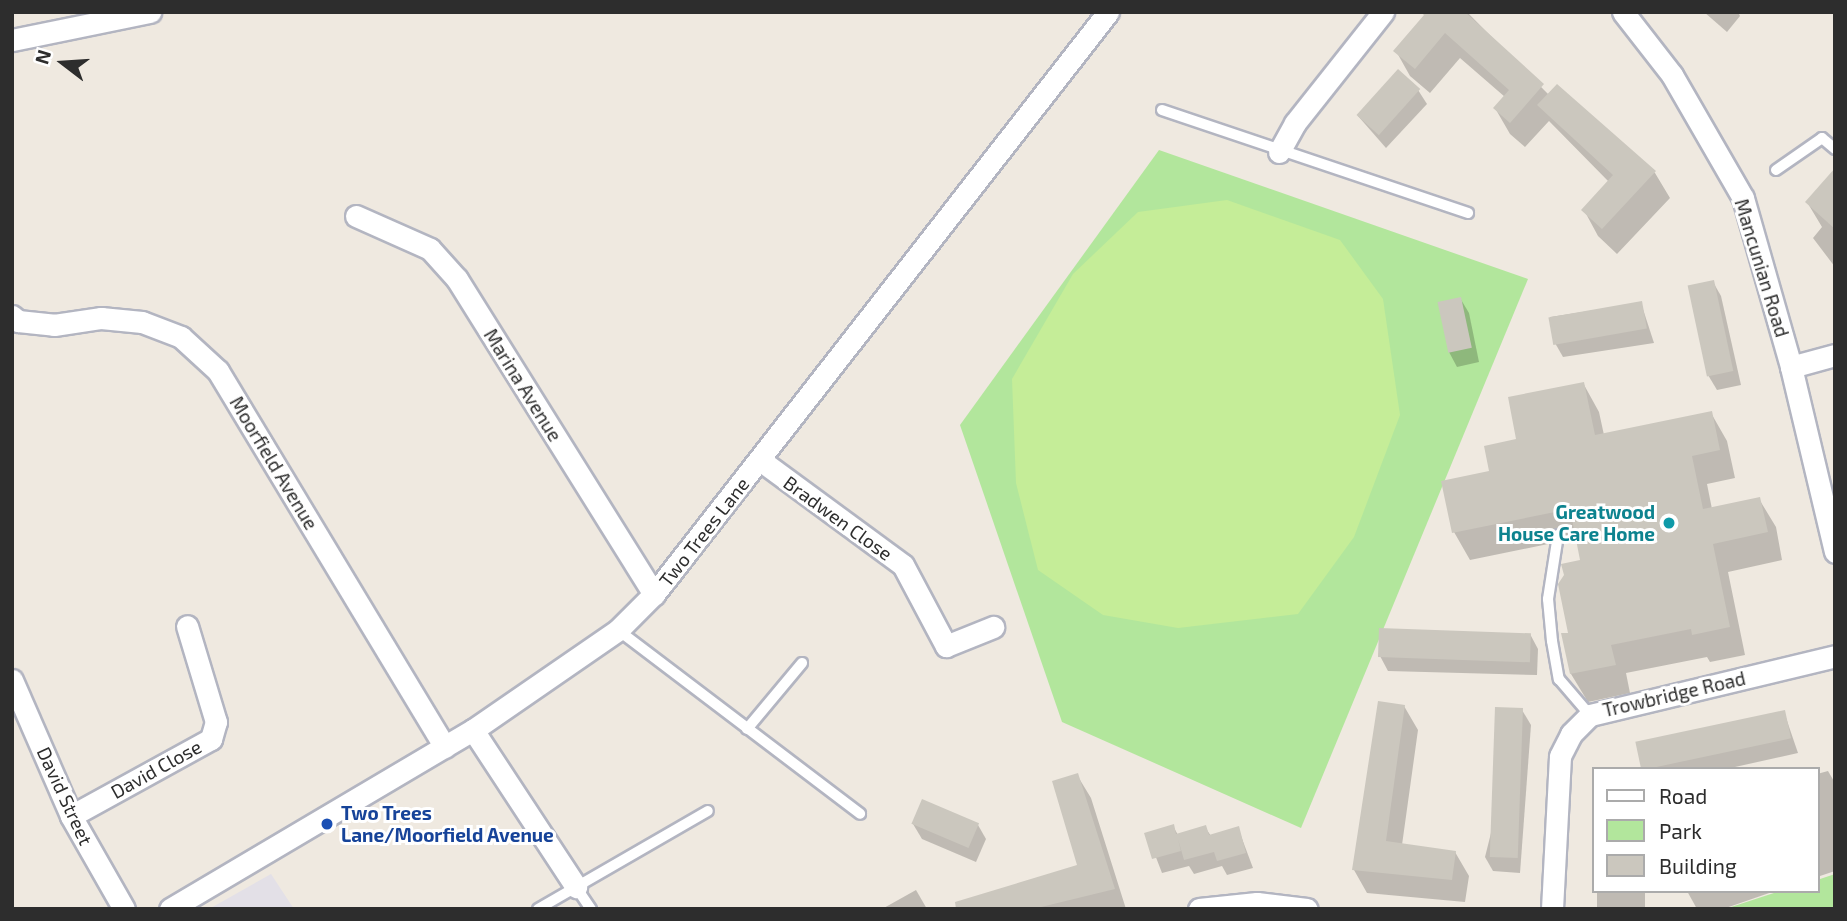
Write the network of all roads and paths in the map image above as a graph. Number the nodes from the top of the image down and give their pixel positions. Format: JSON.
{"nodes":[{"id":1,"x":150,"y":12,"type":"edge"},
{"id":2,"x":1108,"y":12,"type":"edge"},
{"id":3,"x":1382,"y":12,"type":"edge"},
{"id":4,"x":1623,"y":12,"type":"edge"},
{"id":5,"x":12,"y":40,"type":"edge"},
{"id":6,"x":1162,"y":110,"type":"dead end"},
{"id":7,"x":1835,"y":149,"type":"edge"},
{"id":8,"x":1279,"y":152,"type":"junction"},
{"id":9,"x":1776,"y":170,"type":"dead end"},
{"id":10,"x":1468,"y":213,"type":"dead end"},
{"id":11,"x":356,"y":216,"type":"dead end"},
{"id":12,"x":14,"y":320,"type":"edge"},
{"id":13,"x":1835,"y":355,"type":"edge"},
{"id":14,"x":1791,"y":367,"type":"junction"},
{"id":15,"x":760,"y":460,"type":"junction"},
{"id":16,"x":1558,"y":535,"type":"dead end"},
{"id":17,"x":1835,"y":552,"type":"edge"},
{"id":18,"x":654,"y":594,"type":"junction"},
{"id":19,"x":187,"y":626,"type":"dead end"},
{"id":20,"x":993,"y":627,"type":"dead end"},
{"id":21,"x":618,"y":630,"type":"junction"},
{"id":22,"x":1835,"y":656,"type":"edge"},
{"id":23,"x":802,"y":663,"type":"dead end"},
{"id":24,"x":12,"y":680,"type":"edge"},
{"id":25,"x":1590,"y":715,"type":"junction"},
{"id":26,"x":747,"y":729,"type":"junction"},
{"id":27,"x":473,"y":730,"type":"junction"},
{"id":28,"x":445,"y":747,"type":"junction"},
{"id":29,"x":708,"y":811,"type":"dead end"},
{"id":30,"x":860,"y":814,"type":"dead end"},
{"id":31,"x":71,"y":816,"type":"junction"},
{"id":32,"x":576,"y":887,"type":"junction"},
{"id":33,"x":124,"y":909,"type":"edge"},
{"id":34,"x":170,"y":909,"type":"edge"},
{"id":35,"x":538,"y":909,"type":"edge"},
{"id":36,"x":591,"y":909,"type":"edge"},
{"id":37,"x":1199,"y":909,"type":"edge"},
{"id":38,"x":1306,"y":909,"type":"edge"},
{"id":39,"x":1552,"y":909,"type":"edge"}],
"edges":[{"from":1,"to":5,"type":"street"},
{"from":2,"to":15,"type":"street","name":"Two Trees Lane"},
{"from":3,"to":8,"type":"street"},
{"from":4,"to":14,"type":"street","name":"Mancunian Road"},
{"from":6,"to":8,"type":"lane"},
{"from":7,"to":9,"type":"lane"},
{"from":8,"to":10,"type":"lane"},
{"from":11,"to":18,"type":"street","name":"Marina Avenue"},
{"from":12,"to":28,"type":"street","name":"Moorfield Avenue"},
{"from":13,"to":14,"type":"street"},
{"from":14,"to":17,"type":"street","name":"Mancunian Road"},
{"from":15,"to":18,"type":"street","name":"Two Trees Lane"},
{"from":15,"to":20,"type":"street","name":"Bradwen Close"},
{"from":16,"to":25,"type":"lane"},
{"from":18,"to":21,"type":"street","name":"Two Trees Lane"},
{"from":19,"to":31,"type":"street","name":"David Close"},
{"from":21,"to":26,"type":"lane"},
{"from":21,"to":27,"type":"street","name":"Two Trees Lane"},
{"from":22,"to":25,"type":"street","name":"Trowbridge Road"},
{"from":23,"to":26,"type":"lane"},
{"from":24,"to":31,"type":"street","name":"David Street"},
{"from":25,"to":39,"type":"street","name":"Trowbridge Road"},
{"from":26,"to":30,"type":"lane"},
{"from":27,"to":28,"type":"street","name":"Two Trees Lane"},
{"from":27,"to":32,"type":"street"},
{"from":28,"to":34,"type":"street","name":"Two Trees Lane"},
{"from":29,"to":32,"type":"lane"},
{"from":31,"to":33,"type":"street","name":"David Street"},
{"from":32,"to":35,"type":"lane"},
{"from":32,"to":36,"type":"lane"},
{"from":37,"to":38,"type":"street"}]}
